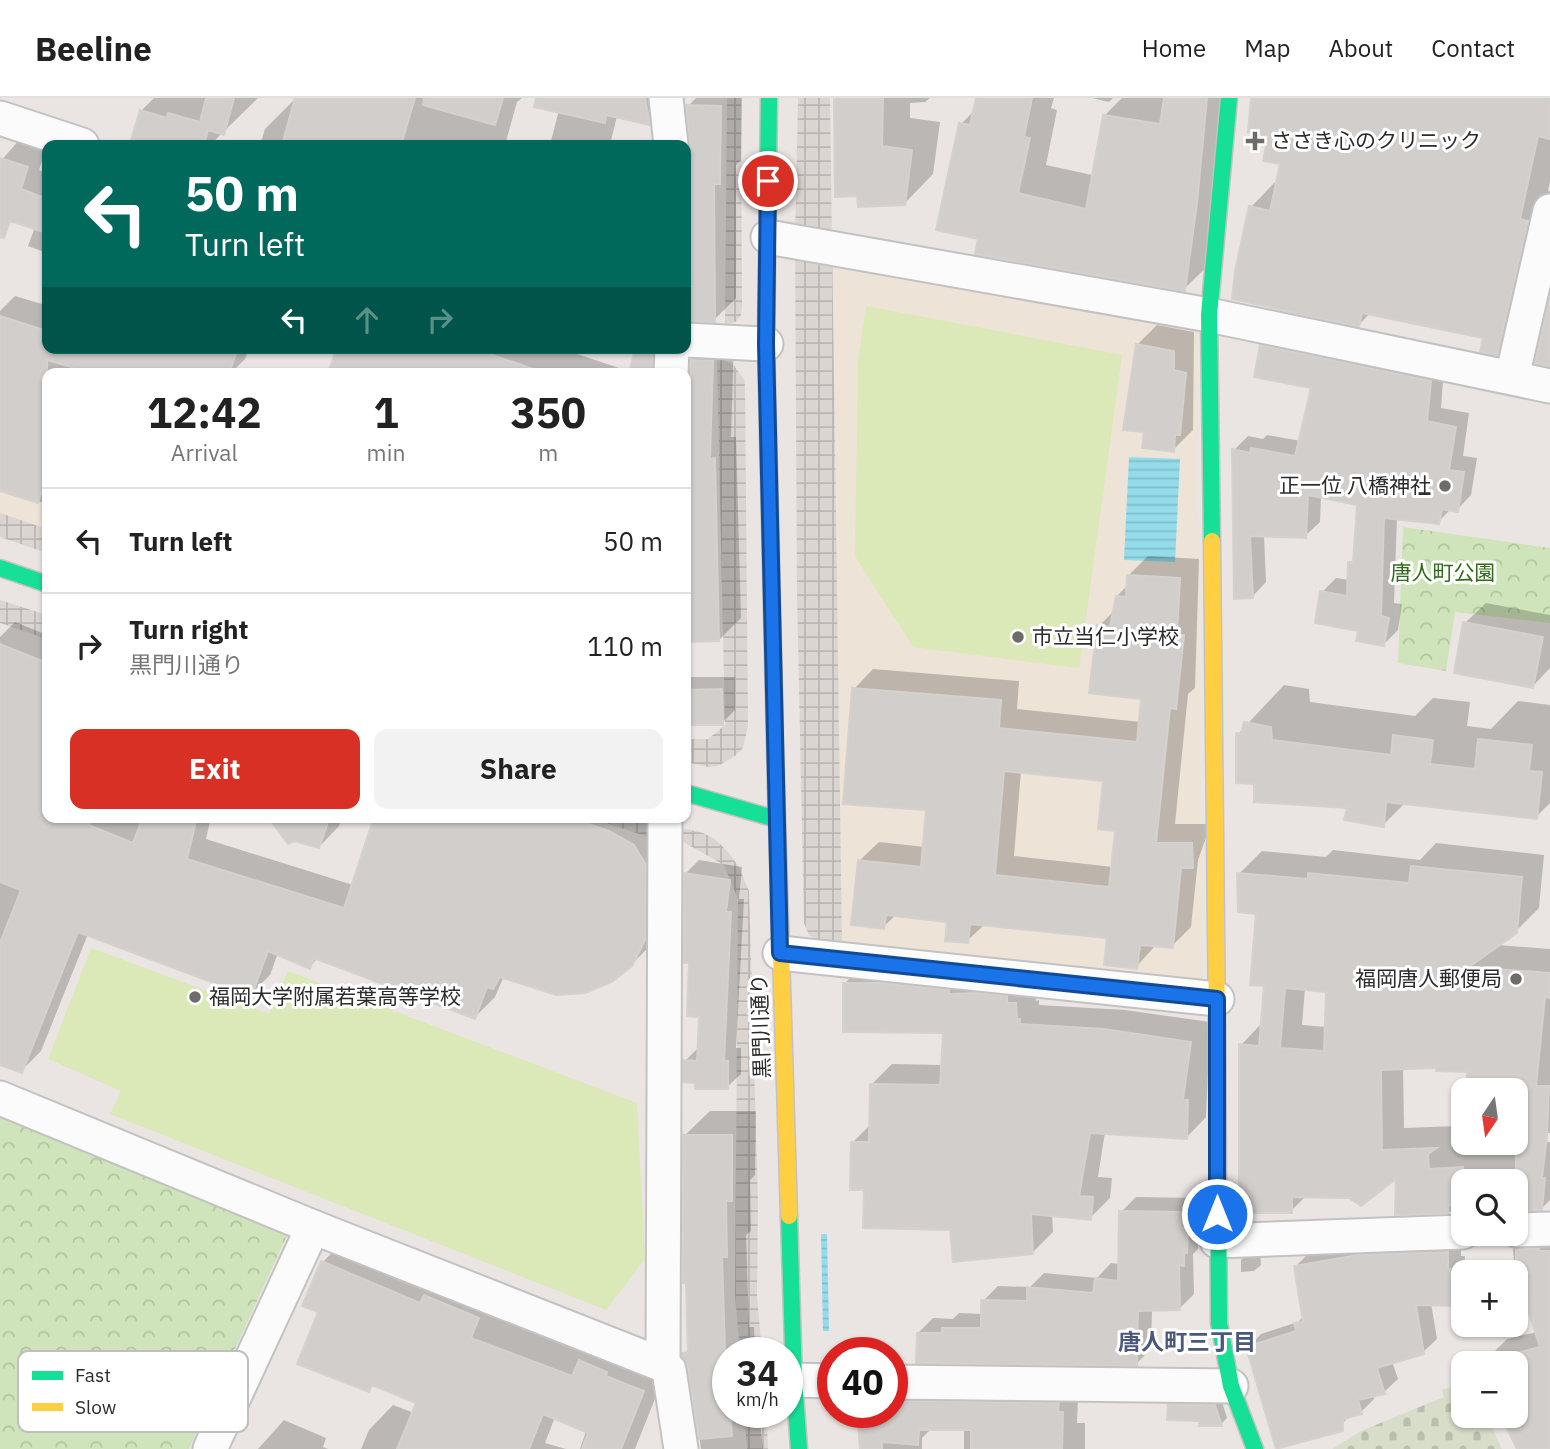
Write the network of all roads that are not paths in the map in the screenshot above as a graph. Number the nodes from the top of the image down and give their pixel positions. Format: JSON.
{"nodes":[{"id":1,"x":666,"y":98,"type":"edge"},
{"id":2,"x":769,"y":98,"type":"edge"},
{"id":3,"x":1229,"y":98,"type":"edge"},
{"id":4,"x":0,"y":118,"type":"edge"},
{"id":5,"x":67,"y":140,"type":"edge"},
{"id":6,"x":670,"y":140,"type":"edge"},
{"id":7,"x":1550,"y":211,"type":"edge"},
{"id":8,"x":768,"y":237,"type":"junction"},
{"id":9,"x":1209,"y":315,"type":"junction"},
{"id":10,"x":691,"y":340,"type":"edge"},
{"id":11,"x":766,"y":344,"type":"junction"},
{"id":12,"x":1513,"y":377,"type":"junction"},
{"id":13,"x":1550,"y":386,"type":"edge"},
{"id":14,"x":0,"y":568,"type":"edge"},
{"id":15,"x":42,"y":582,"type":"edge"},
{"id":16,"x":691,"y":794,"type":"edge"},
{"id":17,"x":776,"y":820,"type":"junction"},
{"id":18,"x":665,"y":823,"type":"edge"},
{"id":19,"x":780,"y":953,"type":"junction"},
{"id":20,"x":1217,"y":999,"type":"junction"},
{"id":21,"x":0,"y":1098,"type":"edge"},
{"id":22,"x":313,"y":1227,"type":"junction"},
{"id":23,"x":1550,"y":1228,"type":"edge"},
{"id":24,"x":1528,"y":1229,"type":"edge"},
{"id":25,"x":1451,"y":1232,"type":"edge"},
{"id":26,"x":1217,"y":1241,"type":"junction"},
{"id":27,"x":793,"y":1337,"type":"edge"},
{"id":28,"x":663,"y":1364,"type":"junction"},
{"id":29,"x":248,"y":1367,"type":"edge"},
{"id":30,"x":908,"y":1382,"type":"edge"},
{"id":31,"x":1231,"y":1386,"type":"junction"},
{"id":32,"x":797,"y":1428,"type":"edge"},
{"id":33,"x":218,"y":1432,"type":"edge"},
{"id":34,"x":210,"y":1449,"type":"edge"},
{"id":35,"x":681,"y":1449,"type":"edge"},
{"id":36,"x":799,"y":1449,"type":"edge"},
{"id":37,"x":1255,"y":1449,"type":"edge"}],
"edges":[{"from":1,"to":6,"type":"street"},
{"from":2,"to":8,"type":"street","name":"黒門川通り"},
{"from":3,"to":9,"type":"street"},
{"from":4,"to":5,"type":"street"},
{"from":7,"to":12,"type":"street"},
{"from":8,"to":9,"type":"street"},
{"from":8,"to":11,"type":"street","name":"黒門川通り"},
{"from":9,"to":12,"type":"street"},
{"from":9,"to":20,"type":"street"},
{"from":10,"to":11,"type":"street"},
{"from":11,"to":17,"type":"street","name":"黒門川通り"},
{"from":12,"to":13,"type":"street"},
{"from":14,"to":15,"type":"street"},
{"from":16,"to":17,"type":"street"},
{"from":17,"to":19,"type":"street","name":"黒門川通り"},
{"from":18,"to":28,"type":"street"},
{"from":19,"to":20,"type":"street"},
{"from":19,"to":27,"type":"street","name":"黒門川通り"},
{"from":20,"to":26,"type":"street"},
{"from":21,"to":22,"type":"street"},
{"from":22,"to":28,"type":"street"},
{"from":22,"to":29,"type":"street"},
{"from":23,"to":24,"type":"street"},
{"from":25,"to":26,"type":"street"},
{"from":26,"to":31,"type":"street"},
{"from":28,"to":35,"type":"street"},
{"from":30,"to":31,"type":"street"},
{"from":31,"to":37,"type":"street"},
{"from":32,"to":36,"type":"street","name":"黒門川通り"},
{"from":33,"to":34,"type":"street"}]}
